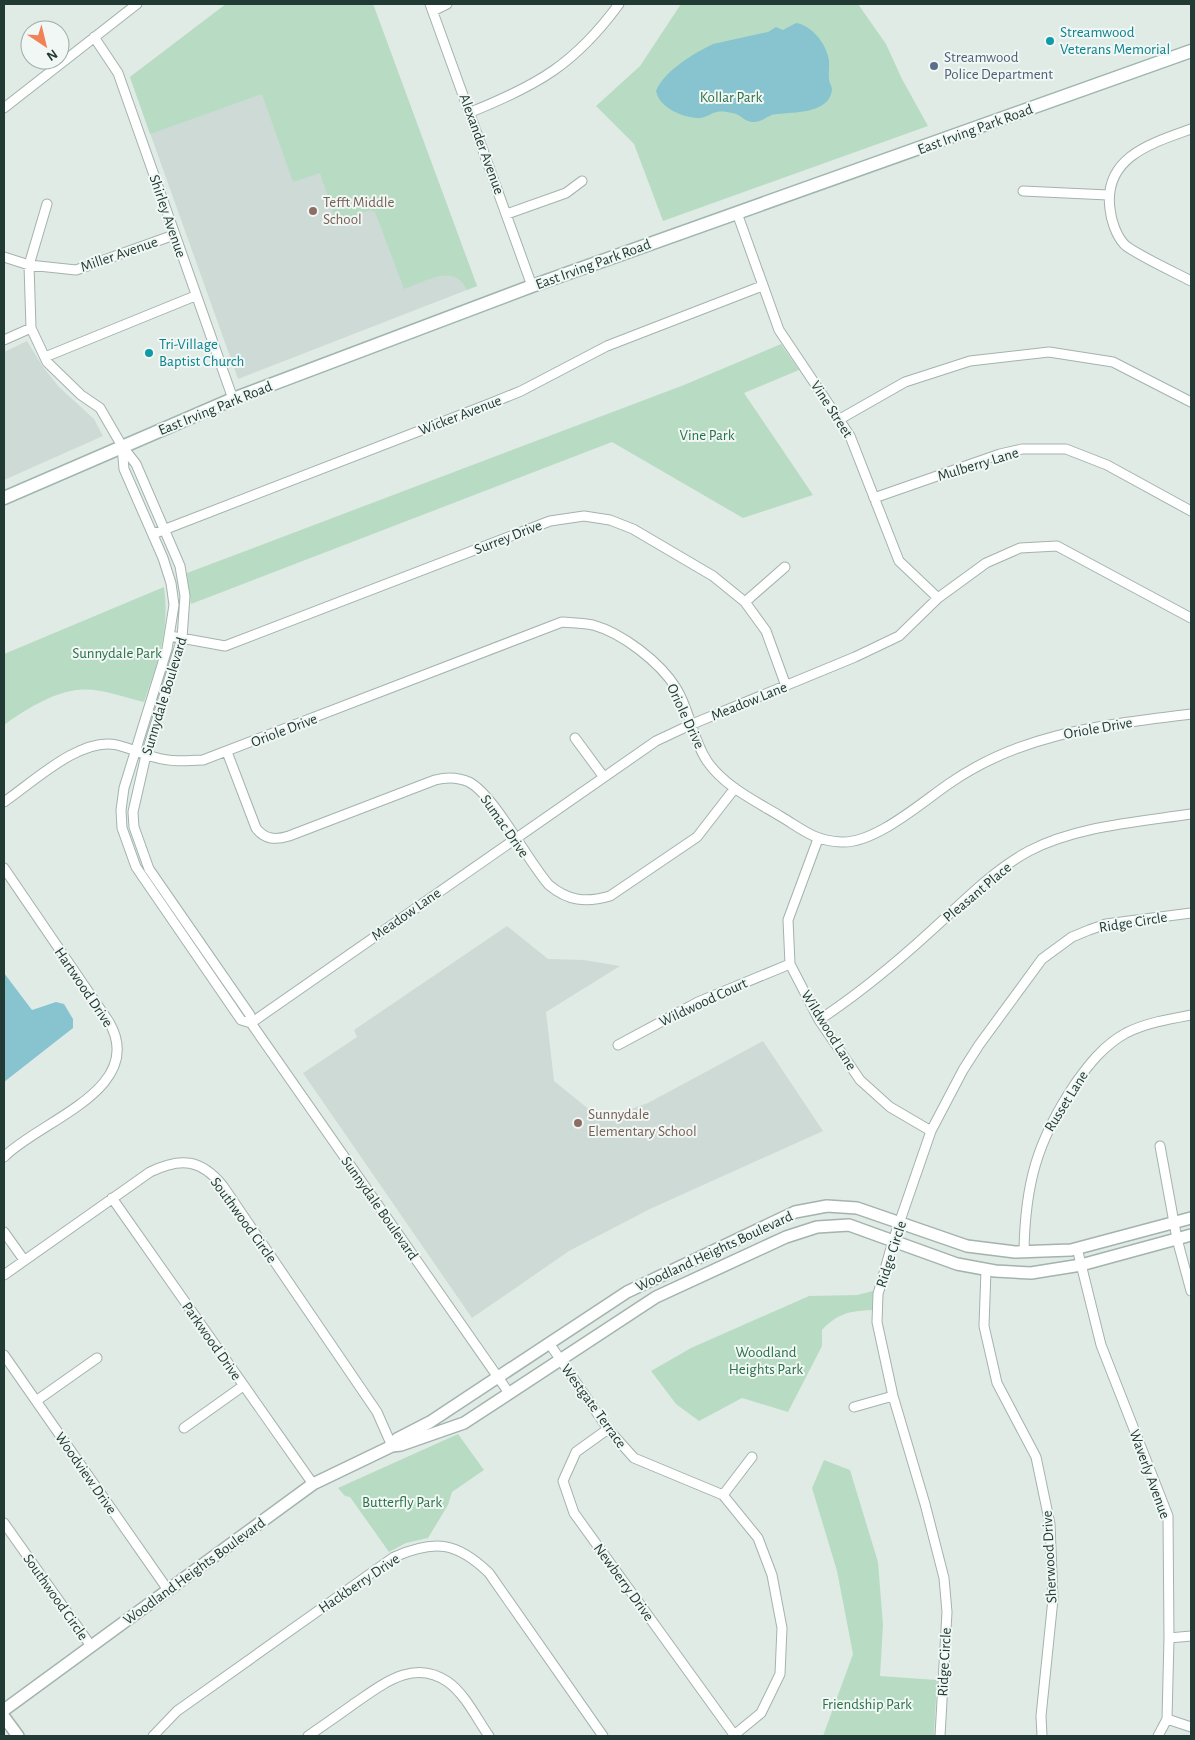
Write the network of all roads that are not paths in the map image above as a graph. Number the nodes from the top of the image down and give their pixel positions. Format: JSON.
{"nodes":[{"id":1,"x":138,"y":4,"type":"edge"},
{"id":2,"x":447,"y":4,"type":"edge"},
{"id":3,"x":619,"y":4,"type":"edge"},
{"id":4,"x":431,"y":7,"type":"edge"},
{"id":5,"x":94,"y":37,"type":"junction"},
{"id":6,"x":1191,"y":51,"type":"edge"},
{"id":7,"x":4,"y":108,"type":"edge"},
{"id":8,"x":471,"y":112,"type":"junction"},
{"id":9,"x":1191,"y":129,"type":"edge"},
{"id":10,"x":582,"y":180,"type":"dead end"},
{"id":11,"x":1023,"y":191,"type":"dead end"},
{"id":12,"x":1108,"y":196,"type":"junction"},
{"id":13,"x":47,"y":204,"type":"dead end"},
{"id":14,"x":737,"y":213,"type":"junction"},
{"id":15,"x":507,"y":214,"type":"junction"},
{"id":16,"x":174,"y":235,"type":"junction"},
{"id":17,"x":4,"y":257,"type":"edge"},
{"id":18,"x":29,"y":265,"type":"junction"},
{"id":19,"x":1191,"y":281,"type":"edge"},
{"id":20,"x":532,"y":286,"type":"junction"},
{"id":21,"x":762,"y":286,"type":"junction"},
{"id":22,"x":195,"y":296,"type":"junction"},
{"id":23,"x":31,"y":328,"type":"junction"},
{"id":24,"x":4,"y":340,"type":"edge"},
{"id":25,"x":45,"y":357,"type":"junction"},
{"id":26,"x":233,"y":399,"type":"junction"},
{"id":27,"x":1191,"y":402,"type":"edge"},
{"id":28,"x":840,"y":419,"type":"junction"},
{"id":29,"x":122,"y":446,"type":"junction"},
{"id":30,"x":4,"y":498,"type":"edge"},
{"id":31,"x":874,"y":498,"type":"junction"},
{"id":32,"x":1191,"y":511,"type":"edge"},
{"id":33,"x":165,"y":530,"type":"junction"},
{"id":34,"x":153,"y":534,"type":"junction"},
{"id":35,"x":785,"y":567,"type":"dead end"},
{"id":36,"x":938,"y":598,"type":"junction"},
{"id":37,"x":745,"y":602,"type":"junction"},
{"id":38,"x":1191,"y":618,"type":"edge"},
{"id":39,"x":170,"y":636,"type":"junction"},
{"id":40,"x":182,"y":638,"type":"junction"},
{"id":41,"x":786,"y":686,"type":"junction"},
{"id":42,"x":1191,"y":714,"type":"edge"},
{"id":43,"x":690,"y":724,"type":"junction"},
{"id":44,"x":575,"y":738,"type":"dead end"},
{"id":45,"x":134,"y":750,"type":"junction"},
{"id":46,"x":227,"y":752,"type":"junction"},
{"id":47,"x":146,"y":755,"type":"junction"},
{"id":48,"x":603,"y":776,"type":"junction"},
{"id":49,"x":735,"y":788,"type":"junction"},
{"id":50,"x":4,"y":802,"type":"edge"},
{"id":51,"x":1191,"y":814,"type":"edge"},
{"id":52,"x":515,"y":838,"type":"junction"},
{"id":53,"x":818,"y":840,"type":"junction"},
{"id":54,"x":4,"y":868,"type":"edge"},
{"id":55,"x":1191,"y":913,"type":"edge"},
{"id":56,"x":790,"y":964,"type":"junction"},
{"id":57,"x":1191,"y":1015,"type":"edge"},
{"id":58,"x":819,"y":1020,"type":"junction"},
{"id":59,"x":251,"y":1023,"type":"junction"},
{"id":60,"x":618,"y":1044,"type":"dead end"},
{"id":61,"x":931,"y":1131,"type":"junction"},
{"id":62,"x":1160,"y":1146,"type":"dead end"},
{"id":63,"x":4,"y":1157,"type":"edge"},
{"id":64,"x":112,"y":1198,"type":"junction"},
{"id":65,"x":1191,"y":1218,"type":"edge"},
{"id":66,"x":901,"y":1222,"type":"junction"},
{"id":67,"x":1174,"y":1222,"type":"junction"},
{"id":68,"x":4,"y":1232,"type":"edge"},
{"id":69,"x":1191,"y":1235,"type":"edge"},
{"id":70,"x":1177,"y":1239,"type":"junction"},
{"id":71,"x":893,"y":1241,"type":"junction"},
{"id":72,"x":1077,"y":1248,"type":"junction"},
{"id":73,"x":1024,"y":1252,"type":"junction"},
{"id":74,"x":24,"y":1260,"type":"junction"},
{"id":75,"x":1081,"y":1265,"type":"junction"},
{"id":76,"x":986,"y":1270,"type":"junction"},
{"id":77,"x":4,"y":1276,"type":"edge"},
{"id":78,"x":1191,"y":1291,"type":"edge"},
{"id":79,"x":549,"y":1343,"type":"junction"},
{"id":80,"x":4,"y":1355,"type":"edge"},
{"id":81,"x":97,"y":1358,"type":"dead end"},
{"id":82,"x":560,"y":1359,"type":"junction"},
{"id":83,"x":497,"y":1376,"type":"junction"},
{"id":84,"x":243,"y":1386,"type":"junction"},
{"id":85,"x":509,"y":1393,"type":"junction"},
{"id":86,"x":892,"y":1396,"type":"junction"},
{"id":87,"x":36,"y":1401,"type":"junction"},
{"id":88,"x":854,"y":1407,"type":"dead end"},
{"id":89,"x":184,"y":1428,"type":"dead end"},
{"id":90,"x":608,"y":1429,"type":"junction"},
{"id":91,"x":392,"y":1446,"type":"junction"},
{"id":92,"x":752,"y":1457,"type":"dead end"},
{"id":93,"x":313,"y":1484,"type":"junction"},
{"id":94,"x":723,"y":1495,"type":"junction"},
{"id":95,"x":4,"y":1523,"type":"edge"},
{"id":96,"x":168,"y":1590,"type":"junction"},
{"id":97,"x":1191,"y":1636,"type":"edge"},
{"id":98,"x":1170,"y":1638,"type":"junction"},
{"id":99,"x":90,"y":1646,"type":"junction"},
{"id":100,"x":4,"y":1710,"type":"edge"},
{"id":101,"x":4,"y":1717,"type":"edge"},
{"id":102,"x":1167,"y":1719,"type":"junction"},
{"id":103,"x":1191,"y":1727,"type":"edge"},
{"id":104,"x":18,"y":1736,"type":"edge"},
{"id":105,"x":153,"y":1736,"type":"edge"},
{"id":106,"x":308,"y":1736,"type":"edge"},
{"id":107,"x":489,"y":1736,"type":"edge"},
{"id":108,"x":603,"y":1736,"type":"edge"},
{"id":109,"x":734,"y":1736,"type":"edge"},
{"id":110,"x":940,"y":1736,"type":"edge"},
{"id":111,"x":1042,"y":1736,"type":"edge"},
{"id":112,"x":1158,"y":1736,"type":"edge"}],
"edges":[{"from":1,"to":5,"type":"street"},
{"from":2,"to":4,"type":"street"},
{"from":3,"to":8,"type":"street"},
{"from":4,"to":8,"type":"street","name":"Alexander Avenue"},
{"from":5,"to":7,"type":"street"},
{"from":5,"to":16,"type":"street","name":"Shirley Avenue"},
{"from":6,"to":14,"type":"main road","name":"East Irving Park Road"},
{"from":8,"to":15,"type":"street","name":"Alexander Avenue"},
{"from":9,"to":12,"type":"street"},
{"from":10,"to":15,"type":"street"},
{"from":11,"to":12,"type":"street"},
{"from":12,"to":19,"type":"street"},
{"from":13,"to":18,"type":"street"},
{"from":14,"to":20,"type":"main road","name":"East Irving Park Road"},
{"from":14,"to":21,"type":"street","name":"Vine Street"},
{"from":15,"to":20,"type":"street","name":"Alexander Avenue"},
{"from":16,"to":18,"type":"street","name":"Miller Avenue"},
{"from":16,"to":22,"type":"street","name":"Shirley Avenue"},
{"from":17,"to":18,"type":"street","name":"Miller Avenue"},
{"from":18,"to":23,"type":"street"},
{"from":20,"to":26,"type":"main road","name":"East Irving Park Road"},
{"from":21,"to":28,"type":"street","name":"Vine Street"},
{"from":21,"to":33,"type":"street","name":"Wicker Avenue"},
{"from":22,"to":25,"type":"street"},
{"from":22,"to":26,"type":"street","name":"Shirley Avenue"},
{"from":23,"to":24,"type":"street"},
{"from":23,"to":25,"type":"street"},
{"from":25,"to":29,"type":"street"},
{"from":26,"to":29,"type":"main road","name":"East Irving Park Road"},
{"from":27,"to":28,"type":"street"},
{"from":28,"to":31,"type":"street","name":"Vine Street"},
{"from":29,"to":30,"type":"main road","name":"East Irving Park Road"},
{"from":29,"to":33,"type":"street","name":"Sunnydale Boulevard"},
{"from":29,"to":34,"type":"street","name":"Sunnydale Boulevard"},
{"from":31,"to":32,"type":"street","name":"Mulberry Lane"},
{"from":31,"to":36,"type":"street","name":"Vine Street"},
{"from":33,"to":34,"type":"street","name":"Wicker Avenue"},
{"from":33,"to":40,"type":"street","name":"Sunnydale Boulevard"},
{"from":34,"to":39,"type":"street","name":"Sunnydale Boulevard"},
{"from":35,"to":37,"type":"street"},
{"from":36,"to":38,"type":"street","name":"Meadow Lane"},
{"from":36,"to":41,"type":"street","name":"Meadow Lane"},
{"from":37,"to":40,"type":"street","name":"Surrey Drive"},
{"from":37,"to":41,"type":"street","name":"Surrey Drive"},
{"from":39,"to":40,"type":"street","name":"Surrey Drive"},
{"from":39,"to":45,"type":"street","name":"Sunnydale Boulevard"},
{"from":40,"to":47,"type":"street","name":"Sunnydale Boulevard"},
{"from":41,"to":43,"type":"street","name":"Meadow Lane"},
{"from":42,"to":53,"type":"street","name":"Oriole Drive"},
{"from":43,"to":46,"type":"street","name":"Oriole Drive"},
{"from":43,"to":48,"type":"street","name":"Meadow Lane"},
{"from":43,"to":49,"type":"street","name":"Oriole Drive"},
{"from":44,"to":48,"type":"street"},
{"from":45,"to":47,"type":"street","name":"Oriole Drive"},
{"from":45,"to":50,"type":"street","name":"Oriole Drive"},
{"from":45,"to":59,"type":"street","name":"Sunnydale Boulevard"},
{"from":46,"to":47,"type":"street","name":"Oriole Drive"},
{"from":46,"to":52,"type":"street","name":"Sumac Drive"},
{"from":47,"to":59,"type":"street","name":"Sunnydale Boulevard"},
{"from":48,"to":52,"type":"street","name":"Meadow Lane"},
{"from":49,"to":52,"type":"street","name":"Sumac Drive"},
{"from":49,"to":53,"type":"street","name":"Oriole Drive"},
{"from":51,"to":58,"type":"street","name":"Pleasant Place"},
{"from":52,"to":59,"type":"street","name":"Meadow Lane"},
{"from":53,"to":56,"type":"street","name":"Wildwood Lane"},
{"from":54,"to":63,"type":"street","name":"Hartwood Drive"},
{"from":55,"to":61,"type":"street","name":"Ridge Circle"},
{"from":56,"to":58,"type":"street","name":"Wildwood Lane"},
{"from":56,"to":60,"type":"street","name":"Wildwood Court"},
{"from":57,"to":73,"type":"street","name":"Russet Lane"},
{"from":58,"to":61,"type":"street","name":"Wildwood Lane"},
{"from":59,"to":83,"type":"street","name":"Sunnydale Boulevard"},
{"from":61,"to":66,"type":"street","name":"Ridge Circle"},
{"from":62,"to":67,"type":"street"},
{"from":64,"to":74,"type":"street","name":"Southwood Circle"},
{"from":64,"to":84,"type":"street","name":"Parkwood Drive"},
{"from":64,"to":91,"type":"street","name":"Southwood Circle"},
{"from":65,"to":67,"type":"street","name":"Woodland Heights Boulevard"},
{"from":66,"to":71,"type":"street","name":"Ridge Circle"},
{"from":66,"to":73,"type":"street","name":"Woodland Heights Boulevard"},
{"from":66,"to":79,"type":"street","name":"Woodland Heights Boulevard"},
{"from":67,"to":70,"type":"street"},
{"from":67,"to":72,"type":"street","name":"Woodland Heights Boulevard"},
{"from":68,"to":74,"type":"street"},
{"from":69,"to":70,"type":"street","name":"Woodland Heights Boulevard"},
{"from":70,"to":75,"type":"street","name":"Woodland Heights Boulevard"},
{"from":70,"to":78,"type":"street"},
{"from":71,"to":76,"type":"street","name":"Woodland Heights Boulevard"},
{"from":71,"to":82,"type":"street","name":"Woodland Heights Boulevard"},
{"from":71,"to":86,"type":"street","name":"Ridge Circle"},
{"from":72,"to":73,"type":"street","name":"Woodland Heights Boulevard"},
{"from":72,"to":75,"type":"street","name":"Waverly Avenue"},
{"from":74,"to":77,"type":"street","name":"Southwood Circle"},
{"from":75,"to":76,"type":"street","name":"Woodland Heights Boulevard"},
{"from":75,"to":98,"type":"street","name":"Waverly Avenue"},
{"from":76,"to":111,"type":"street","name":"Sherwood Drive"},
{"from":79,"to":82,"type":"street","name":"Westgate Terrace"},
{"from":79,"to":83,"type":"street","name":"Woodland Heights Boulevard"},
{"from":80,"to":87,"type":"street","name":"Woodview Drive"},
{"from":81,"to":87,"type":"street"},
{"from":82,"to":85,"type":"street","name":"Woodland Heights Boulevard"},
{"from":82,"to":90,"type":"street","name":"Westgate Terrace"},
{"from":83,"to":85,"type":"street","name":"Sunnydale Boulevard"},
{"from":83,"to":91,"type":"street","name":"Woodland Heights Boulevard"},
{"from":84,"to":89,"type":"street"},
{"from":84,"to":93,"type":"street","name":"Parkwood Drive"},
{"from":85,"to":91,"type":"street","name":"Woodland Heights Boulevard"},
{"from":86,"to":88,"type":"street"},
{"from":86,"to":110,"type":"street","name":"Ridge Circle"},
{"from":87,"to":96,"type":"street","name":"Woodview Drive"},
{"from":90,"to":94,"type":"street","name":"Westgate Terrace"},
{"from":90,"to":109,"type":"street","name":"Newberry Drive"},
{"from":91,"to":93,"type":"street","name":"Woodland Heights Boulevard"},
{"from":92,"to":94,"type":"street"},
{"from":93,"to":96,"type":"street","name":"Woodland Heights Boulevard"},
{"from":94,"to":109,"type":"street","name":"Westgate Terrace"},
{"from":95,"to":99,"type":"street","name":"Southwood Circle"},
{"from":96,"to":99,"type":"street","name":"Woodland Heights Boulevard"},
{"from":97,"to":98,"type":"street"},
{"from":98,"to":102,"type":"street","name":"Waverly Avenue"},
{"from":99,"to":100,"type":"street","name":"Woodland Heights Boulevard"},
{"from":101,"to":104,"type":"street"},
{"from":102,"to":103,"type":"street"},
{"from":102,"to":112,"type":"street","name":"Waverly Avenue"},
{"from":105,"to":108,"type":"street","name":"Hackberry Drive"},
{"from":106,"to":107,"type":"street"}]}
